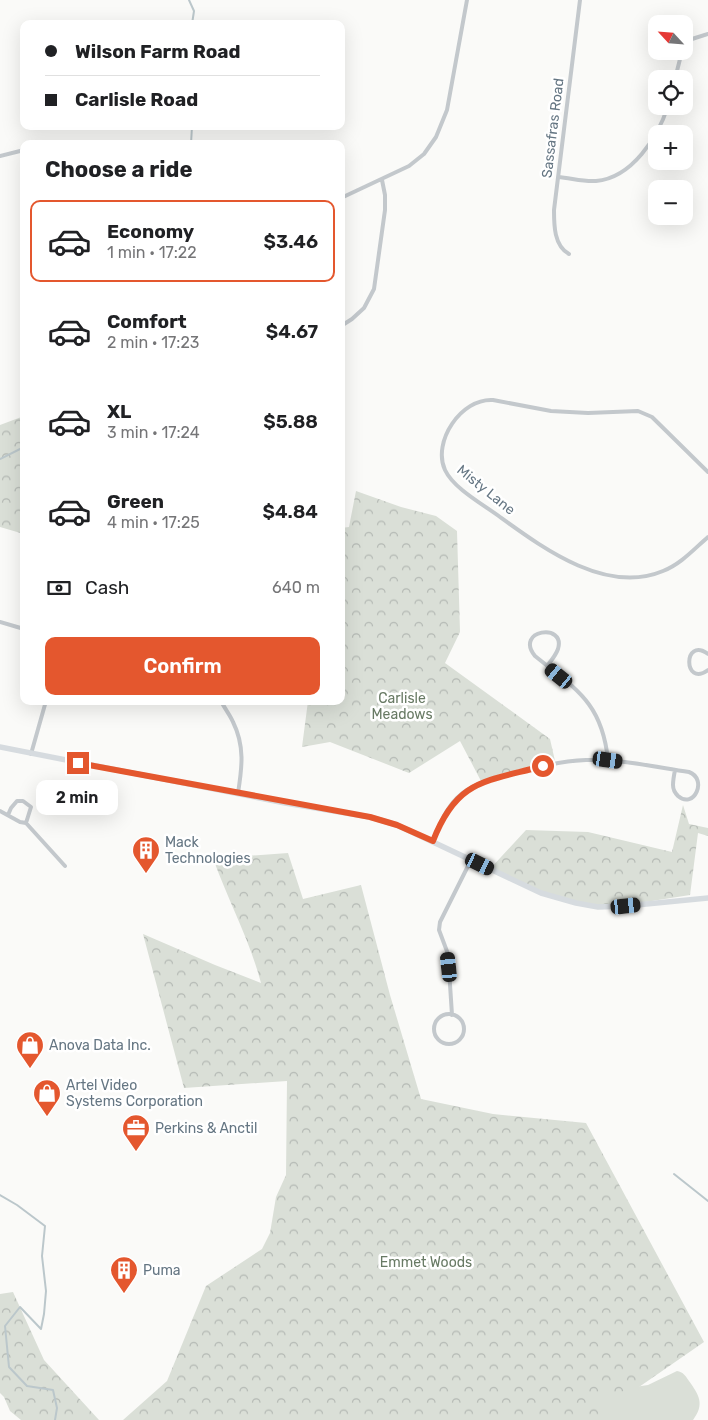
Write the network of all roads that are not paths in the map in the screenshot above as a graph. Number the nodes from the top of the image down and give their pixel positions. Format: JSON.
{"nodes":[{"id":1,"x":467,"y":0,"type":"edge"},
{"id":2,"x":580,"y":0,"type":"edge"},
{"id":3,"x":708,"y":34,"type":"edge"},
{"id":4,"x":693,"y":39,"type":"edge"},
{"id":5,"x":664,"y":115,"type":"edge"},
{"id":6,"x":20,"y":151,"type":"edge"},
{"id":7,"x":0,"y":156,"type":"edge"},
{"id":8,"x":558,"y":177,"type":"junction"},
{"id":9,"x":382,"y":180,"type":"junction"},
{"id":10,"x":345,"y":196,"type":"edge"},
{"id":11,"x":569,"y":254,"type":"dead end"},
{"id":12,"x":345,"y":323,"type":"edge"},
{"id":13,"x":708,"y":472,"type":"edge"},
{"id":14,"x":708,"y":536,"type":"edge"},
{"id":15,"x":0,"y":622,"type":"edge"},
{"id":16,"x":20,"y":628,"type":"edge"},
{"id":17,"x":707,"y":653,"type":"edge"},
{"id":18,"x":547,"y":666,"type":"junction"},
{"id":19,"x":708,"y":670,"type":"edge"},
{"id":20,"x":45,"y":705,"type":"edge"},
{"id":21,"x":223,"y":705,"type":"edge"},
{"id":22,"x":0,"y":747,"type":"edge"},
{"id":23,"x":31,"y":754,"type":"junction"},
{"id":24,"x":608,"y":760,"type":"junction"},
{"id":25,"x":675,"y":770,"type":"junction"},
{"id":26,"x":238,"y":793,"type":"junction"},
{"id":27,"x":0,"y":811,"type":"edge"},
{"id":28,"x":8,"y":815,"type":"junction"},
{"id":29,"x":26,"y":823,"type":"junction"},
{"id":30,"x":433,"y":841,"type":"junction"},
{"id":31,"x":470,"y":860,"type":"junction"},
{"id":32,"x":65,"y":866,"type":"dead end"},
{"id":33,"x":708,"y":898,"type":"edge"},
{"id":34,"x":452,"y":1015,"type":"junction"}],
"edges":[{"from":1,"to":9,"type":"street"},
{"from":2,"to":8,"type":"street","name":"Sassafras Road"},
{"from":3,"to":4,"type":"street"},
{"from":5,"to":8,"type":"street"},
{"from":6,"to":7,"type":"street"},
{"from":8,"to":11,"type":"street","name":"Sassafras Road"},
{"from":9,"to":10,"type":"street"},
{"from":9,"to":12,"type":"street"},
{"from":13,"to":14,"type":"street","name":"Misty Lane"},
{"from":15,"to":16,"type":"street"},
{"from":17,"to":19,"type":"street"},
{"from":18,"to":18,"type":"street"},
{"from":18,"to":24,"type":"street"},
{"from":20,"to":23,"type":"street"},
{"from":21,"to":26,"type":"street"},
{"from":22,"to":23,"type":"main road"},
{"from":23,"to":26,"type":"main road"},
{"from":24,"to":25,"type":"street"},
{"from":24,"to":30,"type":"street"},
{"from":25,"to":25,"type":"street"},
{"from":26,"to":30,"type":"main road"},
{"from":27,"to":28,"type":"street"},
{"from":28,"to":29,"type":"street"},
{"from":28,"to":29,"type":"street"},
{"from":29,"to":32,"type":"street"},
{"from":30,"to":31,"type":"main road"},
{"from":31,"to":33,"type":"main road"},
{"from":31,"to":34,"type":"street"},
{"from":34,"to":34,"type":"street"}]}
